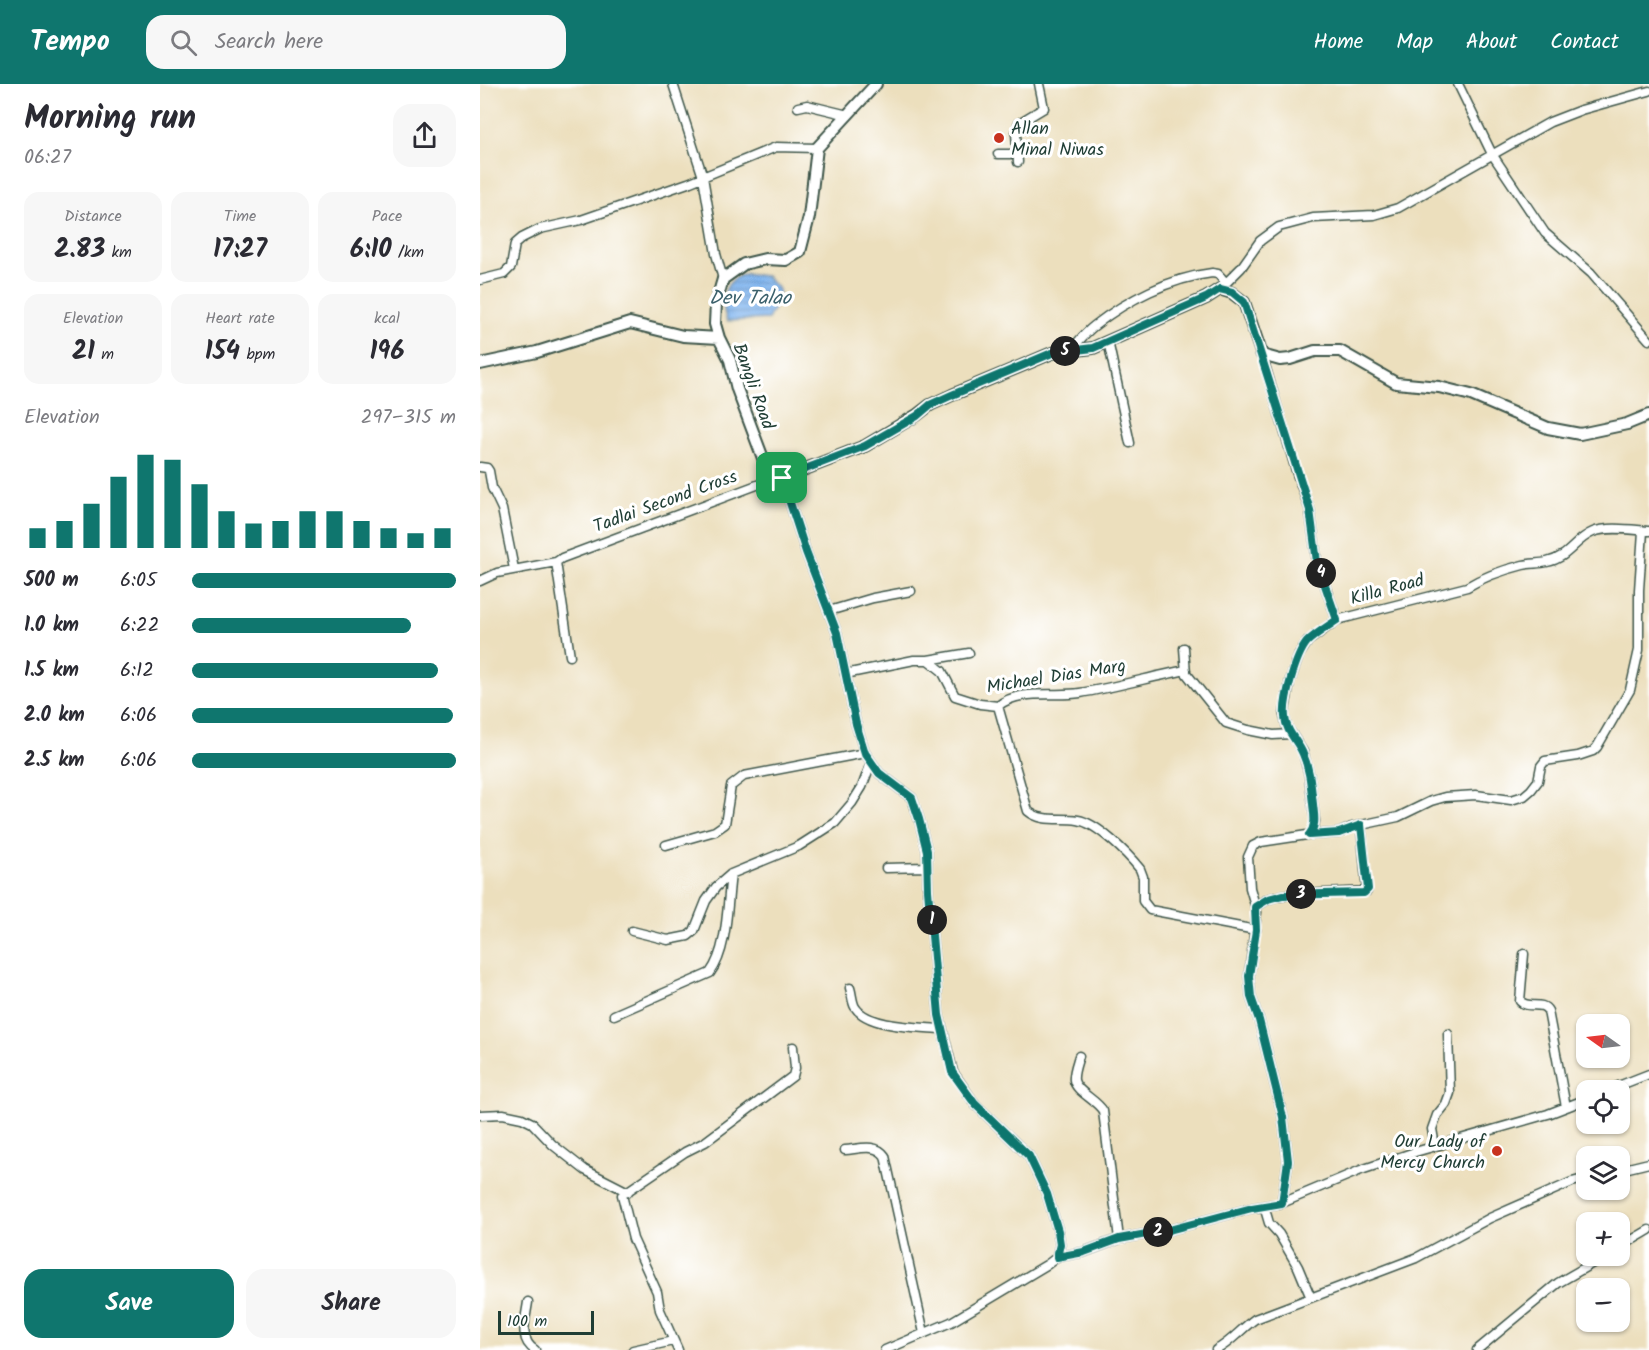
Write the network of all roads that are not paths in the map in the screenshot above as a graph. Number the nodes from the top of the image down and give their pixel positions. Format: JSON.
{"nodes":[{"id":1,"x":673,"y":84,"type":"edge"},
{"id":2,"x":876,"y":84,"type":"edge"},
{"id":3,"x":1039,"y":84,"type":"edge"},
{"id":4,"x":1458,"y":84,"type":"edge"},
{"id":5,"x":1649,"y":91,"type":"edge"},
{"id":6,"x":798,"y":107,"type":"dead end"},
{"id":7,"x":848,"y":115,"type":"junction"},
{"id":8,"x":817,"y":148,"type":"junction"},
{"id":9,"x":998,"y":154,"type":"dead end"},
{"id":10,"x":1492,"y":154,"type":"junction"},
{"id":11,"x":703,"y":177,"type":"junction"},
{"id":12,"x":723,"y":279,"type":"junction"},
{"id":13,"x":480,"y":280,"type":"edge"},
{"id":14,"x":1223,"y":286,"type":"junction"},
{"id":15,"x":719,"y":338,"type":"junction"},
{"id":16,"x":1649,"y":340,"type":"edge"},
{"id":17,"x":1108,"y":341,"type":"junction"},
{"id":18,"x":1071,"y":350,"type":"junction"},
{"id":19,"x":1262,"y":354,"type":"junction"},
{"id":20,"x":480,"y":364,"type":"edge"},
{"id":21,"x":1649,"y":415,"type":"edge"},
{"id":22,"x":1130,"y":443,"type":"dead end"},
{"id":23,"x":480,"y":467,"type":"edge"},
{"id":24,"x":777,"y":478,"type":"junction"},
{"id":25,"x":1646,"y":531,"type":"edge"},
{"id":26,"x":556,"y":562,"type":"junction"},
{"id":27,"x":514,"y":569,"type":"junction"},
{"id":28,"x":480,"y":581,"type":"edge"},
{"id":29,"x":911,"y":591,"type":"dead end"},
{"id":30,"x":829,"y":611,"type":"junction"},
{"id":31,"x":1337,"y":620,"type":"junction"},
{"id":32,"x":1184,"y":648,"type":"dead end"},
{"id":33,"x":969,"y":653,"type":"dead end"},
{"id":34,"x":570,"y":656,"type":"dead end"},
{"id":35,"x":928,"y":660,"type":"junction"},
{"id":36,"x":1186,"y":670,"type":"junction"},
{"id":37,"x":845,"y":674,"type":"junction"},
{"id":38,"x":998,"y":706,"type":"junction"},
{"id":39,"x":1291,"y":734,"type":"junction"},
{"id":40,"x":865,"y":753,"type":"junction"},
{"id":41,"x":871,"y":763,"type":"junction"},
{"id":42,"x":1361,"y":825,"type":"junction"},
{"id":43,"x":1309,"y":835,"type":"junction"},
{"id":44,"x":666,"y":845,"type":"dead end"},
{"id":45,"x":927,"y":867,"type":"junction"},
{"id":46,"x":886,"y":868,"type":"dead end"},
{"id":47,"x":731,"y":874,"type":"junction"},
{"id":48,"x":1255,"y":907,"type":"junction"},
{"id":49,"x":1256,"y":930,"type":"junction"},
{"id":50,"x":632,"y":931,"type":"dead end"},
{"id":51,"x":1524,"y":954,"type":"dead end"},
{"id":52,"x":850,"y":988,"type":"dead end"},
{"id":53,"x":614,"y":1015,"type":"dead end"},
{"id":54,"x":942,"y":1029,"type":"junction"},
{"id":55,"x":1448,"y":1034,"type":"dead end"},
{"id":56,"x":793,"y":1047,"type":"dead end"},
{"id":57,"x":1079,"y":1056,"type":"dead end"},
{"id":58,"x":1649,"y":1074,"type":"edge"},
{"id":59,"x":1630,"y":1081,"type":"edge"},
{"id":60,"x":1576,"y":1103,"type":"edge"},
{"id":61,"x":1566,"y":1107,"type":"junction"},
{"id":62,"x":480,"y":1114,"type":"edge"},
{"id":63,"x":1435,"y":1146,"type":"junction"},
{"id":64,"x":845,"y":1150,"type":"dead end"},
{"id":65,"x":1649,"y":1163,"type":"edge"},
{"id":66,"x":1630,"y":1168,"type":"edge"},
{"id":67,"x":1576,"y":1181,"type":"edge"},
{"id":68,"x":628,"y":1192,"type":"junction"},
{"id":69,"x":1282,"y":1203,"type":"junction"},
{"id":70,"x":1264,"y":1206,"type":"junction"},
{"id":71,"x":1649,"y":1230,"type":"edge"},
{"id":72,"x":1119,"y":1239,"type":"junction"},
{"id":73,"x":1630,"y":1241,"type":"edge"},
{"id":74,"x":1057,"y":1257,"type":"junction"},
{"id":75,"x":1588,"y":1266,"type":"edge"},
{"id":76,"x":1311,"y":1298,"type":"junction"},
{"id":77,"x":528,"y":1302,"type":"dead end"},
{"id":78,"x":924,"y":1333,"type":"junction"},
{"id":79,"x":673,"y":1341,"type":"junction"},
{"id":80,"x":536,"y":1350,"type":"edge"},
{"id":81,"x":633,"y":1350,"type":"edge"},
{"id":82,"x":678,"y":1350,"type":"edge"},
{"id":83,"x":885,"y":1350,"type":"edge"},
{"id":84,"x":1216,"y":1350,"type":"edge"},
{"id":85,"x":1478,"y":1350,"type":"edge"}],
"edges":[{"from":1,"to":11,"type":"street"},
{"from":2,"to":7,"type":"main road"},
{"from":3,"to":9,"type":"street"},
{"from":4,"to":10,"type":"street"},
{"from":5,"to":10,"type":"street","name":"Tadlai Second Cross"},
{"from":6,"to":7,"type":"street"},
{"from":7,"to":8,"type":"main road"},
{"from":8,"to":11,"type":"street"},
{"from":8,"to":12,"type":"main road"},
{"from":10,"to":14,"type":"street","name":"Tadlai Second Cross"},
{"from":10,"to":16,"type":"street"},
{"from":11,"to":12,"type":"street"},
{"from":11,"to":13,"type":"street"},
{"from":12,"to":15,"type":"main road","name":"Bangli Road"},
{"from":14,"to":17,"type":"main road","name":"Tadlai Second Cross"},
{"from":14,"to":18,"type":"street"},
{"from":14,"to":19,"type":"main road"},
{"from":15,"to":20,"type":"main road"},
{"from":15,"to":24,"type":"main road","name":"Bangli Road"},
{"from":17,"to":18,"type":"main road","name":"Tadlai Second Cross"},
{"from":17,"to":22,"type":"street"},
{"from":18,"to":24,"type":"main road","name":"Tadlai Second Cross"},
{"from":19,"to":21,"type":"main road"},
{"from":19,"to":31,"type":"street"},
{"from":23,"to":27,"type":"street"},
{"from":24,"to":26,"type":"street","name":"Tadlai Second Cross"},
{"from":24,"to":30,"type":"street"},
{"from":25,"to":31,"type":"street","name":"Killa Road"},
{"from":25,"to":42,"type":"street","name":"Killa Road"},
{"from":26,"to":27,"type":"street","name":"Tadlai Second Cross"},
{"from":26,"to":34,"type":"street"},
{"from":27,"to":28,"type":"street","name":"Tadlai Second Cross"},
{"from":29,"to":30,"type":"street"},
{"from":30,"to":37,"type":"street"},
{"from":31,"to":39,"type":"street","name":"Killa Road"},
{"from":32,"to":36,"type":"street"},
{"from":33,"to":35,"type":"street"},
{"from":35,"to":37,"type":"street"},
{"from":35,"to":38,"type":"street","name":"Michael Dias Marg"},
{"from":36,"to":38,"type":"street","name":"Michael Dias Marg"},
{"from":36,"to":39,"type":"street"},
{"from":37,"to":40,"type":"street"},
{"from":38,"to":49,"type":"street"},
{"from":39,"to":43,"type":"street","name":"Killa Road"},
{"from":40,"to":41,"type":"street"},
{"from":40,"to":44,"type":"street"},
{"from":41,"to":45,"type":"street"},
{"from":41,"to":47,"type":"street"},
{"from":42,"to":43,"type":"street","name":"Killa Road"},
{"from":42,"to":48,"type":"street"},
{"from":43,"to":48,"type":"street"},
{"from":45,"to":46,"type":"street"},
{"from":45,"to":54,"type":"street"},
{"from":47,"to":50,"type":"street"},
{"from":47,"to":53,"type":"street"},
{"from":48,"to":49,"type":"street"},
{"from":49,"to":69,"type":"street"},
{"from":51,"to":61,"type":"street"},
{"from":52,"to":54,"type":"street"},
{"from":54,"to":74,"type":"street"},
{"from":55,"to":63,"type":"street"},
{"from":56,"to":68,"type":"street"},
{"from":57,"to":72,"type":"street"},
{"from":58,"to":59,"type":"street"},
{"from":60,"to":61,"type":"street"},
{"from":61,"to":63,"type":"street"},
{"from":62,"to":68,"type":"street"},
{"from":63,"to":69,"type":"street"},
{"from":64,"to":78,"type":"street"},
{"from":65,"to":66,"type":"street"},
{"from":67,"to":76,"type":"street"},
{"from":68,"to":79,"type":"street"},
{"from":69,"to":70,"type":"street"},
{"from":70,"to":72,"type":"street"},
{"from":70,"to":76,"type":"street"},
{"from":71,"to":73,"type":"street"},
{"from":72,"to":74,"type":"street"},
{"from":74,"to":78,"type":"street"},
{"from":75,"to":85,"type":"street"},
{"from":76,"to":84,"type":"street"},
{"from":77,"to":80,"type":"street"},
{"from":78,"to":83,"type":"street"},
{"from":79,"to":81,"type":"street"},
{"from":79,"to":82,"type":"street"}]}
